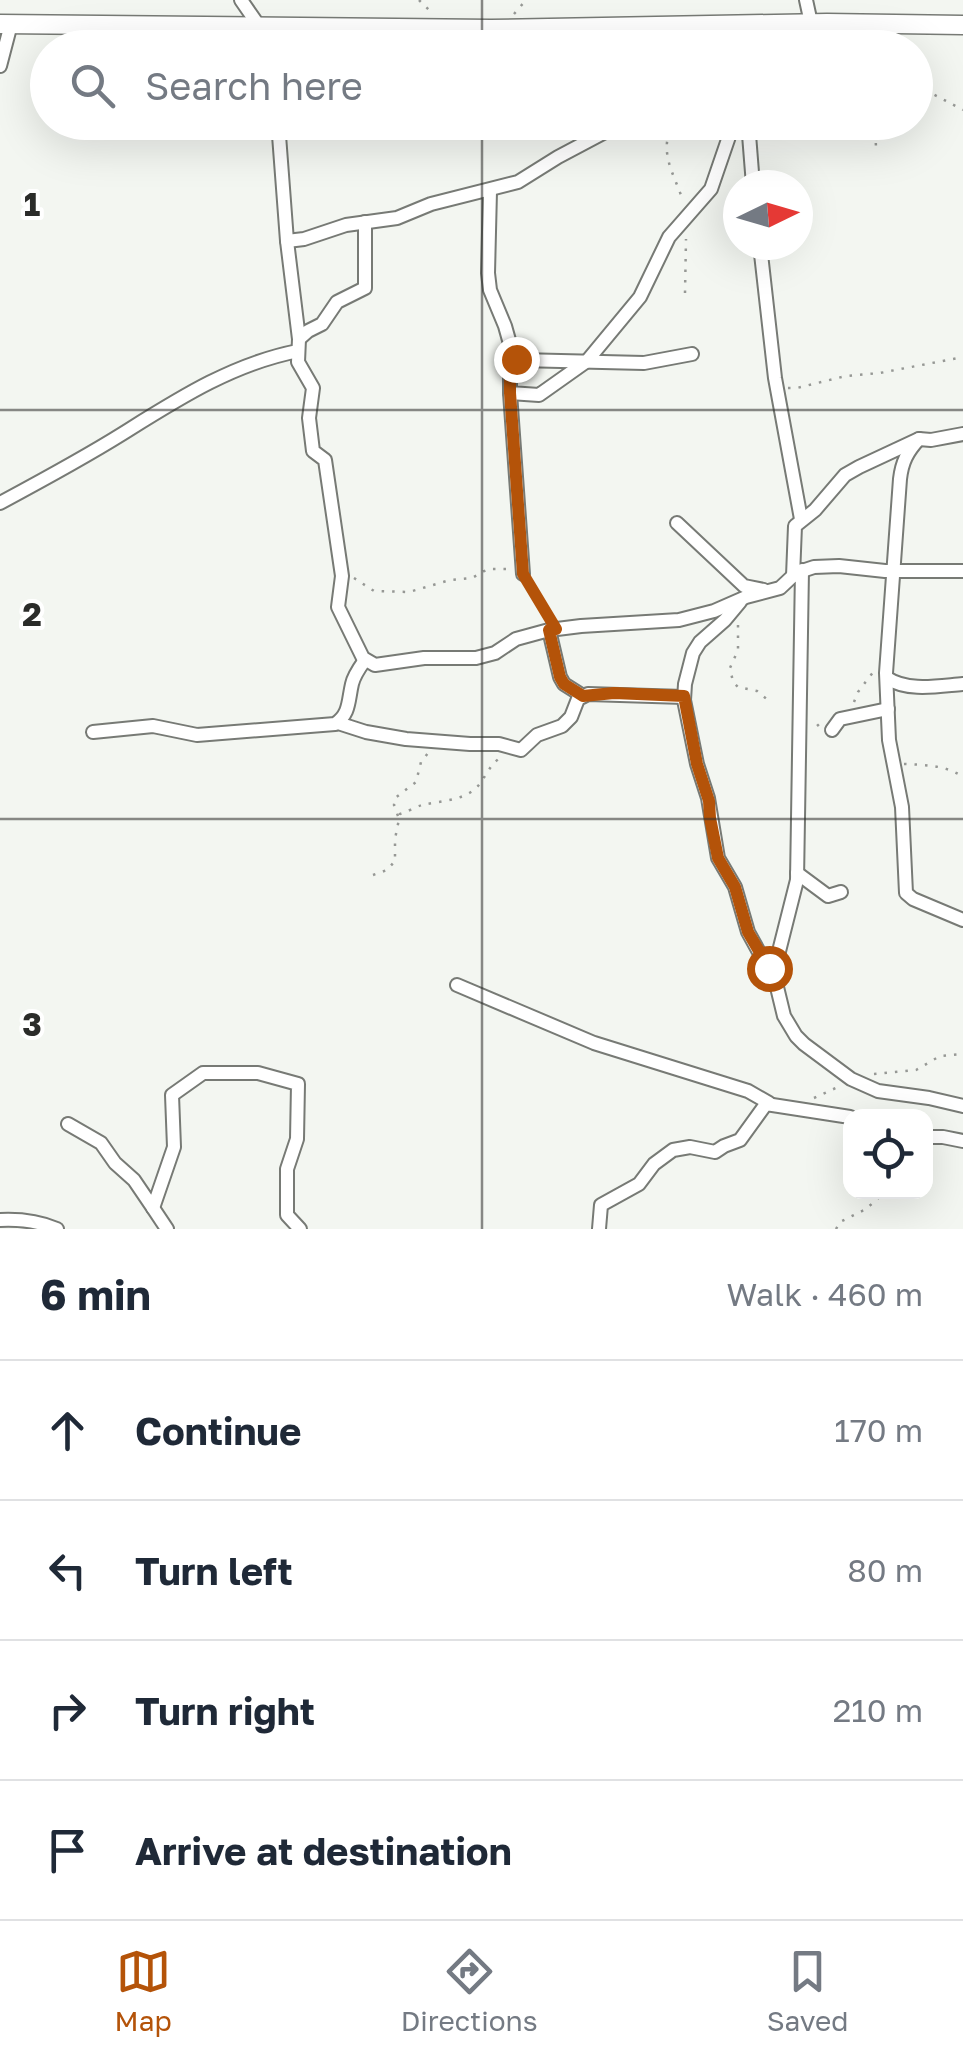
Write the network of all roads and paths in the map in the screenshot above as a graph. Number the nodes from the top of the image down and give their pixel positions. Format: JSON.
{"nodes":[{"id":1,"x":244,"y":1,"type":"edge"},
{"id":2,"x":807,"y":1,"type":"edge"},
{"id":3,"x":6,"y":24,"type":"edge"},
{"id":4,"x":801,"y":24,"type":"junction"},
{"id":5,"x":963,"y":24,"type":"edge"},
{"id":6,"x":259,"y":26,"type":"junction"},
{"id":7,"x":260,"y":30,"type":"edge"},
{"id":8,"x":788,"y":30,"type":"edge"},
{"id":9,"x":0,"y":66,"type":"edge"},
{"id":10,"x":933,"y":94,"type":"edge"},
{"id":11,"x":963,"y":110,"type":"edge"},
{"id":12,"x":279,"y":140,"type":"edge"},
{"id":13,"x":590,"y":140,"type":"edge"},
{"id":14,"x":728,"y":140,"type":"edge"},
{"id":15,"x":749,"y":140,"type":"edge"},
{"id":16,"x":876,"y":140,"type":"edge"},
{"id":17,"x":876,"y":148,"type":"dead end"},
{"id":18,"x":752,"y":170,"type":"edge"},
{"id":19,"x":490,"y":191,"type":"junction"},
{"id":20,"x":365,"y":222,"type":"junction"},
{"id":21,"x":287,"y":241,"type":"junction"},
{"id":22,"x":762,"y":260,"type":"edge"},
{"id":23,"x":298,"y":345,"type":"junction"},
{"id":24,"x":510,"y":349,"type":"junction"},
{"id":25,"x":692,"y":354,"type":"dead end"},
{"id":26,"x":963,"y":357,"type":"edge"},
{"id":27,"x":587,"y":361,"type":"junction"},
{"id":28,"x":776,"y":388,"type":"junction"},
{"id":29,"x":510,"y":393,"type":"junction"},
{"id":30,"x":963,"y":434,"type":"edge"},
{"id":31,"x":920,"y":439,"type":"junction"},
{"id":32,"x":0,"y":504,"type":"edge"},
{"id":33,"x":801,"y":519,"type":"junction"},
{"id":34,"x":678,"y":523,"type":"dead end"},
{"id":35,"x":895,"y":570,"type":"junction"},
{"id":36,"x":963,"y":571,"type":"edge"},
{"id":37,"x":350,"y":573,"type":"dead end"},
{"id":38,"x":523,"y":574,"type":"junction"},
{"id":39,"x":797,"y":574,"type":"junction"},
{"id":40,"x":771,"y":592,"type":"junction"},
{"id":41,"x":740,"y":601,"type":"junction"},
{"id":42,"x":738,"y":618,"type":"dead end"},
{"id":43,"x":553,"y":630,"type":"junction"},
{"id":44,"x":365,"y":660,"type":"junction"},
{"id":45,"x":886,"y":660,"type":"junction"},
{"id":46,"x":886,"y":678,"type":"junction"},
{"id":47,"x":963,"y":684,"type":"edge"},
{"id":48,"x":583,"y":696,"type":"junction"},
{"id":49,"x":684,"y":696,"type":"junction"},
{"id":50,"x":769,"y":701,"type":"dead end"},
{"id":51,"x":852,"y":708,"type":"dead end"},
{"id":52,"x":888,"y":708,"type":"junction"},
{"id":53,"x":830,"y":715,"type":"dead end"},
{"id":54,"x":338,"y":723,"type":"junction"},
{"id":55,"x":817,"y":726,"type":"dead end"},
{"id":56,"x":832,"y":730,"type":"dead end"},
{"id":57,"x":93,"y":732,"type":"dead end"},
{"id":58,"x":439,"y":741,"type":"junction"},
{"id":59,"x":520,"y":750,"type":"junction"},
{"id":60,"x":893,"y":762,"type":"junction"},
{"id":61,"x":963,"y":778,"type":"edge"},
{"id":62,"x":398,"y":816,"type":"junction"},
{"id":63,"x":797,"y":873,"type":"junction"},
{"id":64,"x":373,"y":876,"type":"dead end"},
{"id":65,"x":842,"y":892,"type":"dead end"},
{"id":66,"x":963,"y":920,"type":"edge"},
{"id":67,"x":773,"y":976,"type":"junction"},
{"id":68,"x":457,"y":985,"type":"dead end"},
{"id":69,"x":963,"y":1054,"type":"edge"},
{"id":70,"x":854,"y":1081,"type":"junction"},
{"id":71,"x":769,"y":1103,"type":"junction"},
{"id":72,"x":963,"y":1106,"type":"edge"},
{"id":73,"x":798,"y":1108,"type":"junction"},
{"id":74,"x":843,"y":1116,"type":"edge"},
{"id":75,"x":68,"y":1124,"type":"dead end"},
{"id":76,"x":933,"y":1137,"type":"edge"},
{"id":77,"x":963,"y":1141,"type":"edge"},
{"id":78,"x":877,"y":1199,"type":"edge"},
{"id":79,"x":154,"y":1208,"type":"junction"},
{"id":80,"x":0,"y":1220,"type":"edge"},
{"id":81,"x":56,"y":1229,"type":"edge"},
{"id":82,"x":167,"y":1229,"type":"edge"},
{"id":83,"x":300,"y":1229,"type":"edge"},
{"id":84,"x":599,"y":1229,"type":"edge"},
{"id":85,"x":836,"y":1229,"type":"edge"}],
"edges":[{"from":1,"to":6,"type":"street"},
{"from":2,"to":4,"type":"street"},
{"from":3,"to":6,"type":"main road"},
{"from":3,"to":9,"type":"street"},
{"from":4,"to":5,"type":"main road"},
{"from":4,"to":6,"type":"main road"},
{"from":4,"to":8,"type":"street"},
{"from":6,"to":7,"type":"street"},
{"from":10,"to":11,"type":"path"},
{"from":12,"to":21,"type":"street"},
{"from":13,"to":19,"type":"street"},
{"from":14,"to":27,"type":"street"},
{"from":15,"to":18,"type":"street"},
{"from":16,"to":17,"type":"path"},
{"from":19,"to":20,"type":"street"},
{"from":19,"to":24,"type":"street"},
{"from":20,"to":21,"type":"street"},
{"from":20,"to":23,"type":"street"},
{"from":21,"to":23,"type":"street"},
{"from":22,"to":28,"type":"street"},
{"from":23,"to":32,"type":"street"},
{"from":23,"to":44,"type":"street"},
{"from":24,"to":27,"type":"street"},
{"from":24,"to":29,"type":"street"},
{"from":25,"to":27,"type":"street"},
{"from":26,"to":28,"type":"path"},
{"from":27,"to":29,"type":"street"},
{"from":28,"to":33,"type":"street"},
{"from":29,"to":38,"type":"street"},
{"from":30,"to":31,"type":"street"},
{"from":31,"to":33,"type":"street"},
{"from":31,"to":35,"type":"street"},
{"from":33,"to":39,"type":"street"},
{"from":34,"to":40,"type":"street"},
{"from":35,"to":36,"type":"street"},
{"from":35,"to":39,"type":"street"},
{"from":35,"to":45,"type":"street"},
{"from":37,"to":38,"type":"path"},
{"from":38,"to":43,"type":"path"},
{"from":39,"to":40,"type":"street"},
{"from":39,"to":63,"type":"street"},
{"from":40,"to":41,"type":"street"},
{"from":41,"to":43,"type":"street"},
{"from":41,"to":49,"type":"street"},
{"from":42,"to":50,"type":"path"},
{"from":43,"to":44,"type":"street"},
{"from":43,"to":48,"type":"street"},
{"from":44,"to":54,"type":"street"},
{"from":45,"to":46,"type":"street"},
{"from":45,"to":51,"type":"path"},
{"from":46,"to":47,"type":"street"},
{"from":46,"to":52,"type":"street"},
{"from":48,"to":49,"type":"street"},
{"from":48,"to":59,"type":"street"},
{"from":49,"to":67,"type":"street"},
{"from":52,"to":56,"type":"street"},
{"from":52,"to":60,"type":"street"},
{"from":53,"to":55,"type":"path"},
{"from":54,"to":57,"type":"street"},
{"from":54,"to":58,"type":"street"},
{"from":58,"to":59,"type":"street"},
{"from":58,"to":62,"type":"path"},
{"from":59,"to":62,"type":"path"},
{"from":60,"to":61,"type":"path"},
{"from":60,"to":66,"type":"street"},
{"from":62,"to":64,"type":"path"},
{"from":63,"to":65,"type":"street"},
{"from":63,"to":67,"type":"street"},
{"from":67,"to":70,"type":"street"},
{"from":68,"to":71,"type":"street"},
{"from":69,"to":70,"type":"path"},
{"from":70,"to":72,"type":"street"},
{"from":70,"to":73,"type":"path"},
{"from":71,"to":73,"type":"street"},
{"from":71,"to":84,"type":"street"},
{"from":73,"to":74,"type":"street"},
{"from":75,"to":79,"type":"street"},
{"from":76,"to":77,"type":"street"},
{"from":78,"to":85,"type":"path"},
{"from":79,"to":82,"type":"street"},
{"from":79,"to":83,"type":"street"},
{"from":80,"to":81,"type":"street"}]}
